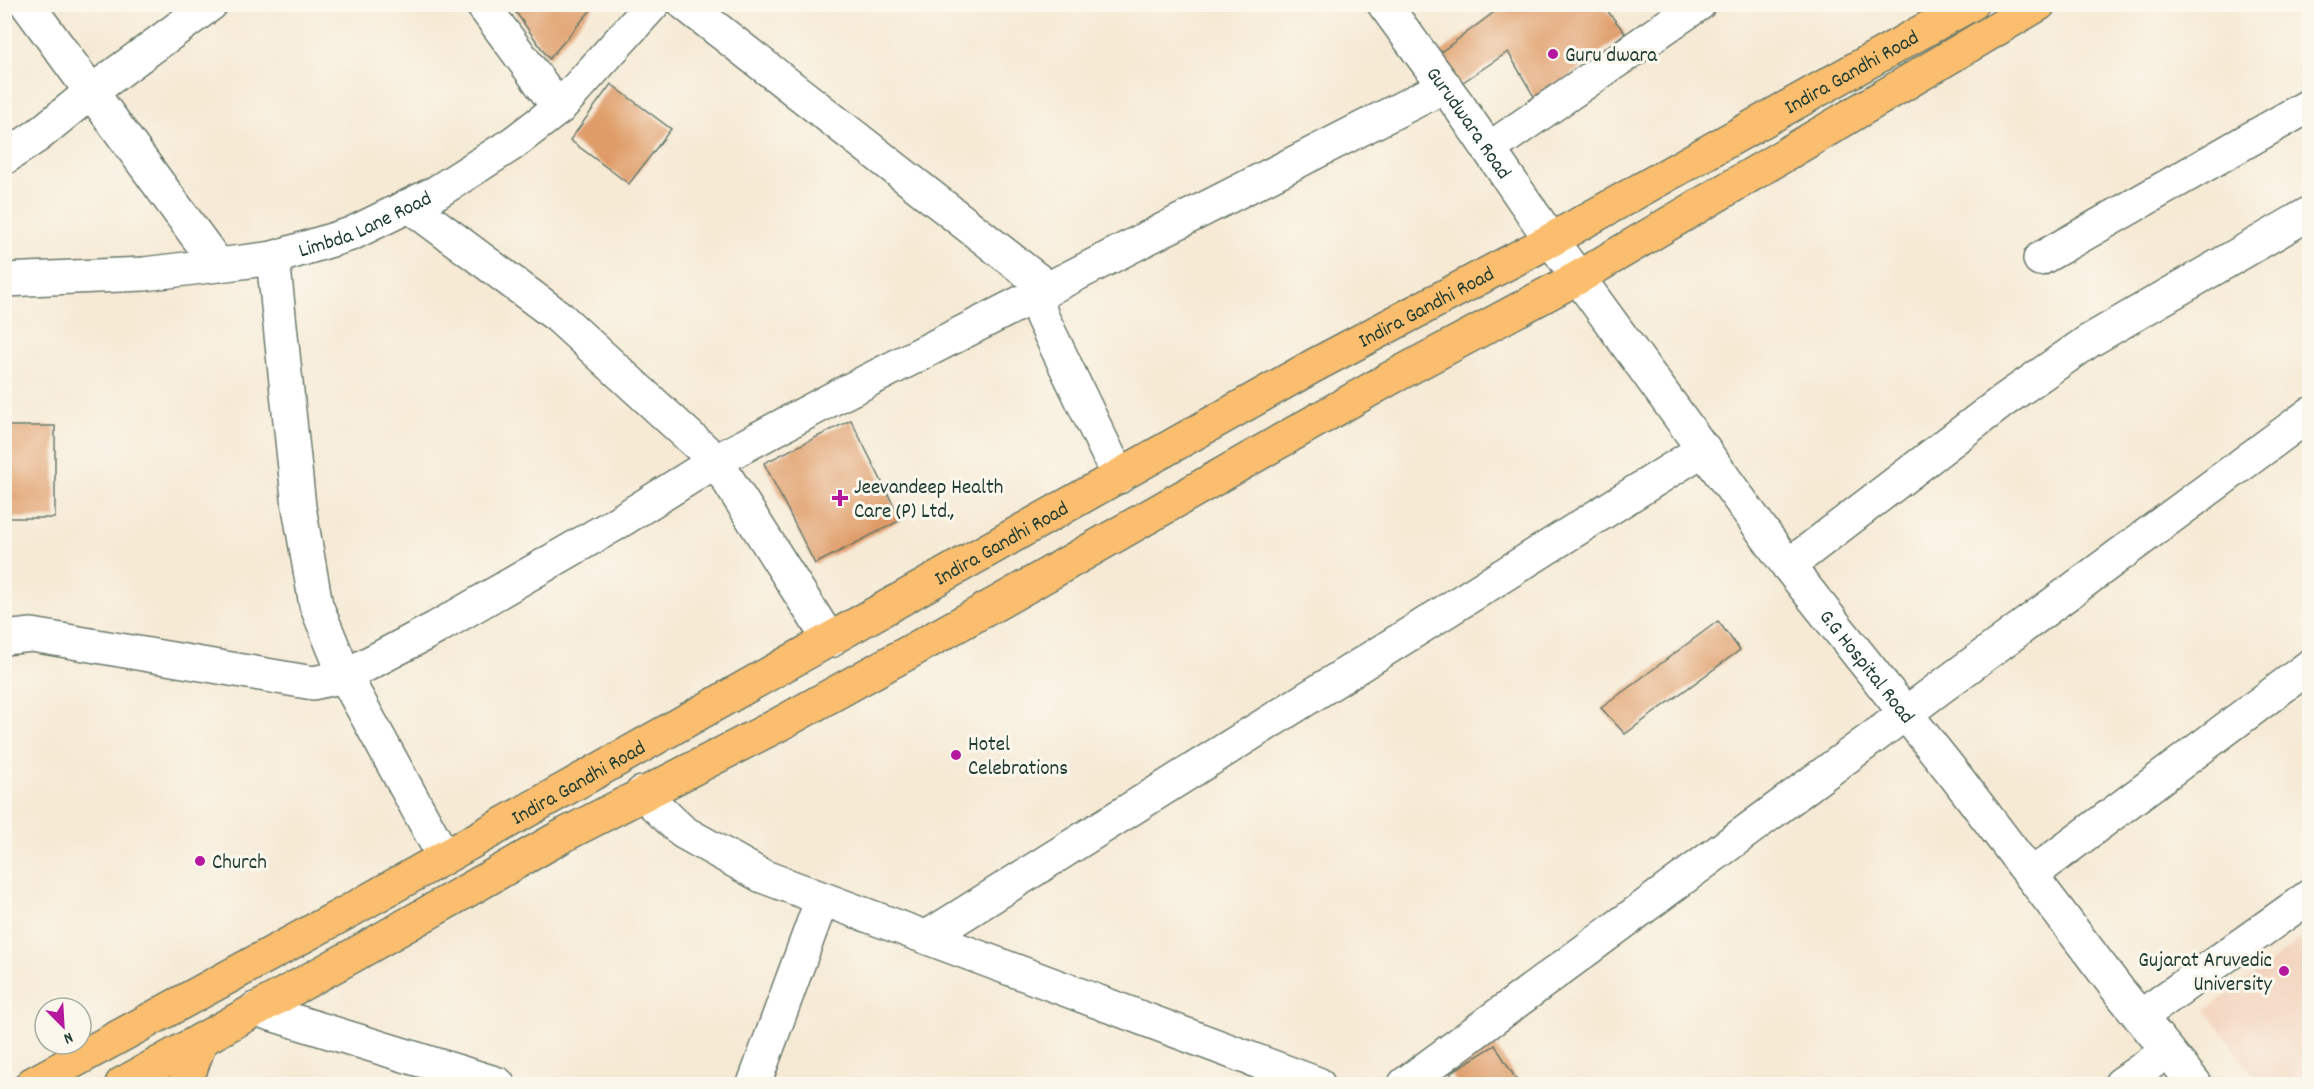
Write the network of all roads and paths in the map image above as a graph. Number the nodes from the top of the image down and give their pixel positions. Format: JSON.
{"nodes":[{"id":1,"x":27,"y":4,"type":"edge"},
{"id":2,"x":211,"y":4,"type":"edge"},
{"id":3,"x":482,"y":4,"type":"edge"},
{"id":4,"x":653,"y":4,"type":"edge"},
{"id":5,"x":686,"y":4,"type":"edge"},
{"id":6,"x":1384,"y":4,"type":"edge"},
{"id":7,"x":1699,"y":4,"type":"edge"},
{"id":8,"x":1971,"y":4,"type":"edge"},
{"id":9,"x":2039,"y":4,"type":"edge"},
{"id":10,"x":1444,"y":86,"type":"junction"},
{"id":11,"x":91,"y":92,"type":"junction"},
{"id":12,"x":2310,"y":105,"type":"edge"},
{"id":13,"x":559,"y":108,"type":"junction"},
{"id":14,"x":1490,"y":150,"type":"junction"},
{"id":15,"x":4,"y":158,"type":"edge"},
{"id":16,"x":410,"y":206,"type":"junction"},
{"id":17,"x":2310,"y":213,"type":"edge"},
{"id":18,"x":1551,"y":240,"type":"junction"},
{"id":19,"x":273,"y":258,"type":"junction"},
{"id":20,"x":2040,"y":259,"type":"dead end"},
{"id":21,"x":218,"y":265,"type":"junction"},
{"id":22,"x":1579,"y":277,"type":"junction"},
{"id":23,"x":4,"y":279,"type":"edge"},
{"id":24,"x":1042,"y":292,"type":"junction"},
{"id":25,"x":2310,"y":414,"type":"edge"},
{"id":26,"x":1704,"y":449,"type":"junction"},
{"id":27,"x":716,"y":462,"type":"junction"},
{"id":28,"x":1119,"y":477,"type":"junction"},
{"id":29,"x":1788,"y":566,"type":"junction"},
{"id":30,"x":4,"y":638,"type":"edge"},
{"id":31,"x":830,"y":641,"type":"junction"},
{"id":32,"x":2310,"y":666,"type":"edge"},
{"id":33,"x":345,"y":676,"type":"junction"},
{"id":34,"x":1906,"y":714,"type":"junction"},
{"id":35,"x":642,"y":793,"type":"junction"},
{"id":36,"x":444,"y":857,"type":"junction"},
{"id":37,"x":2031,"y":875,"type":"junction"},
{"id":38,"x":2310,"y":896,"type":"edge"},
{"id":39,"x":822,"y":899,"type":"junction"},
{"id":40,"x":927,"y":938,"type":"junction"},
{"id":41,"x":255,"y":1010,"type":"junction"},
{"id":42,"x":2140,"y":1017,"type":"junction"},
{"id":43,"x":201,"y":1040,"type":"junction"},
{"id":44,"x":2168,"y":1051,"type":"junction"},
{"id":45,"x":32,"y":1084,"type":"edge"},
{"id":46,"x":122,"y":1084,"type":"edge"},
{"id":47,"x":185,"y":1084,"type":"edge"},
{"id":48,"x":498,"y":1084,"type":"edge"},
{"id":49,"x":754,"y":1084,"type":"edge"},
{"id":50,"x":1318,"y":1084,"type":"edge"},
{"id":51,"x":1405,"y":1084,"type":"edge"},
{"id":52,"x":2121,"y":1084,"type":"edge"},
{"id":53,"x":2195,"y":1084,"type":"edge"}],
"edges":[{"from":1,"to":11,"type":"street"},
{"from":2,"to":11,"type":"street"},
{"from":3,"to":13,"type":"street"},
{"from":4,"to":13,"type":"street","name":"Limbda Lane Road"},
{"from":5,"to":24,"type":"street"},
{"from":6,"to":10,"type":"street","name":"Gurudwara Road"},
{"from":7,"to":14,"type":"street"},
{"from":8,"to":18,"type":"main road","name":"Indira Gandhi Road"},
{"from":9,"to":22,"type":"main road","name":"Indira Gandhi Road"},
{"from":10,"to":14,"type":"street","name":"Gurudwara Road"},
{"from":10,"to":24,"type":"street"},
{"from":11,"to":15,"type":"street"},
{"from":11,"to":21,"type":"street"},
{"from":12,"to":20,"type":"street"},
{"from":13,"to":16,"type":"street","name":"Limbda Lane Road"},
{"from":14,"to":18,"type":"street","name":"Gurudwara Road"},
{"from":16,"to":19,"type":"street","name":"Limbda Lane Road"},
{"from":16,"to":27,"type":"street"},
{"from":17,"to":29,"type":"street"},
{"from":18,"to":22,"type":"street","name":"G.G Hospital Road"},
{"from":18,"to":28,"type":"main road","name":"Indira Gandhi Road"},
{"from":19,"to":21,"type":"street","name":"Limbda Lane Road"},
{"from":19,"to":33,"type":"street"},
{"from":21,"to":23,"type":"street","name":"Limbda Lane Road"},
{"from":22,"to":26,"type":"street","name":"G.G Hospital Road"},
{"from":22,"to":35,"type":"main road","name":"Indira Gandhi Road"},
{"from":24,"to":27,"type":"street"},
{"from":24,"to":28,"type":"street"},
{"from":25,"to":34,"type":"street"},
{"from":26,"to":29,"type":"street","name":"G.G Hospital Road"},
{"from":26,"to":40,"type":"street"},
{"from":27,"to":31,"type":"street"},
{"from":27,"to":33,"type":"street"},
{"from":28,"to":31,"type":"main road","name":"Indira Gandhi Road"},
{"from":29,"to":34,"type":"street","name":"G.G Hospital Road"},
{"from":30,"to":33,"type":"street"},
{"from":31,"to":36,"type":"main road","name":"Indira Gandhi Road"},
{"from":32,"to":37,"type":"street"},
{"from":33,"to":36,"type":"street"},
{"from":34,"to":37,"type":"street","name":"G.G Hospital Road"},
{"from":34,"to":51,"type":"street"},
{"from":35,"to":39,"type":"street"},
{"from":35,"to":41,"type":"main road","name":"Indira Gandhi Road"},
{"from":36,"to":45,"type":"main road","name":"Indira Gandhi Road"},
{"from":37,"to":42,"type":"street","name":"G.G Hospital Road"},
{"from":38,"to":42,"type":"street"},
{"from":39,"to":40,"type":"street"},
{"from":39,"to":49,"type":"street"},
{"from":40,"to":50,"type":"street"},
{"from":41,"to":43,"type":"main road","name":"Indira Gandhi Road"},
{"from":41,"to":48,"type":"street"},
{"from":42,"to":44,"type":"street","name":"G.G Hospital Road"},
{"from":43,"to":46,"type":"main road","name":"Indira Gandhi Road"},
{"from":43,"to":47,"type":"main road"},
{"from":44,"to":52,"type":"street"},
{"from":44,"to":53,"type":"street","name":"G.G Hospital Road"}]}
